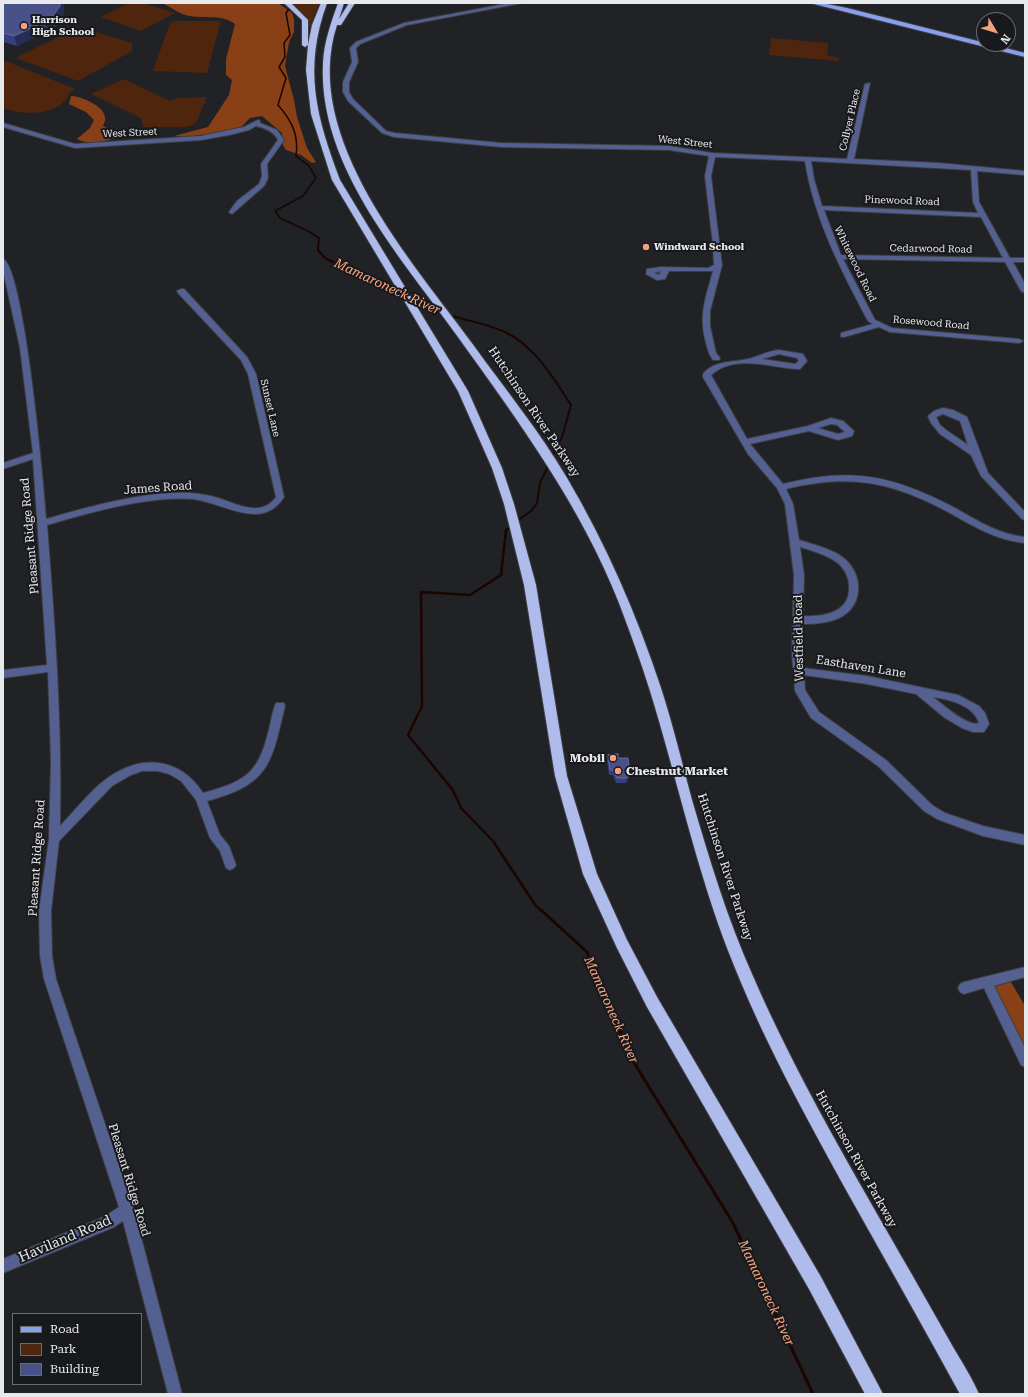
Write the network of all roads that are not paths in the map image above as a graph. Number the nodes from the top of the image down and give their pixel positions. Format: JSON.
{"nodes":[{"id":1,"x":287,"y":3,"type":"edge"},
{"id":2,"x":324,"y":3,"type":"edge"},
{"id":3,"x":341,"y":3,"type":"edge"},
{"id":4,"x":352,"y":3,"type":"edge"},
{"id":5,"x":518,"y":3,"type":"edge"},
{"id":6,"x":813,"y":3,"type":"edge"},
{"id":7,"x":840,"y":3,"type":"edge"},
{"id":8,"x":976,"y":38,"type":"edge"},
{"id":9,"x":976,"y":43,"type":"edge"},
{"id":10,"x":326,"y":50,"type":"junction"},
{"id":11,"x":868,"y":84,"type":"dead end"},
{"id":12,"x":310,"y":92,"type":"junction"},
{"id":13,"x":3,"y":125,"type":"edge"},
{"id":14,"x":712,"y":155,"type":"junction"},
{"id":15,"x":808,"y":160,"type":"junction"},
{"id":16,"x":850,"y":162,"type":"junction"},
{"id":17,"x":974,"y":168,"type":"junction"},
{"id":18,"x":1025,"y":172,"type":"edge"},
{"id":19,"x":820,"y":208,"type":"junction"},
{"id":20,"x":232,"y":212,"type":"dead end"},
{"id":21,"x":984,"y":215,"type":"junction"},
{"id":22,"x":838,"y":257,"type":"junction"},
{"id":23,"x":1008,"y":260,"type":"junction"},
{"id":24,"x":1025,"y":260,"type":"edge"},
{"id":25,"x":3,"y":261,"type":"edge"},
{"id":26,"x":716,"y":267,"type":"junction"},
{"id":27,"x":667,"y":269,"type":"dead end"},
{"id":28,"x":181,"y":291,"type":"dead end"},
{"id":29,"x":1025,"y":291,"type":"edge"},
{"id":30,"x":879,"y":325,"type":"junction"},
{"id":31,"x":844,"y":335,"type":"dead end"},
{"id":32,"x":1019,"y":341,"type":"dead end"},
{"id":33,"x":753,"y":360,"type":"junction"},
{"id":34,"x":719,"y":362,"type":"junction"},
{"id":35,"x":809,"y":428,"type":"dead end"},
{"id":36,"x":745,"y":442,"type":"junction"},
{"id":37,"x":975,"y":453,"type":"junction"},
{"id":38,"x":37,"y":455,"type":"junction"},
{"id":39,"x":3,"y":466,"type":"edge"},
{"id":40,"x":278,"y":484,"type":"joint"},
{"id":41,"x":781,"y":487,"type":"junction"},
{"id":42,"x":1025,"y":517,"type":"edge"},
{"id":43,"x":42,"y":523,"type":"junction"},
{"id":44,"x":1025,"y":540,"type":"edge"},
{"id":45,"x":794,"y":542,"type":"junction"},
{"id":46,"x":798,"y":620,"type":"junction"},
{"id":47,"x":53,"y":668,"type":"junction"},
{"id":48,"x":799,"y":670,"type":"junction"},
{"id":49,"x":3,"y":674,"type":"edge"},
{"id":50,"x":919,"y":691,"type":"junction"},
{"id":51,"x":280,"y":706,"type":"dead end"},
{"id":52,"x":201,"y":798,"type":"junction"},
{"id":53,"x":54,"y":840,"type":"junction"},
{"id":54,"x":1025,"y":840,"type":"edge"},
{"id":55,"x":230,"y":865,"type":"dead end"},
{"id":56,"x":1025,"y":972,"type":"edge"},
{"id":57,"x":987,"y":983,"type":"junction"},
{"id":58,"x":964,"y":988,"type":"dead end"},
{"id":59,"x":1025,"y":1061,"type":"edge"},
{"id":60,"x":127,"y":1210,"type":"junction"},
{"id":61,"x":3,"y":1266,"type":"edge"},
{"id":62,"x":175,"y":1394,"type":"edge"},
{"id":63,"x":874,"y":1394,"type":"edge"},
{"id":64,"x":970,"y":1394,"type":"edge"}],
"edges":[{"from":1,"to":12,"type":"highway"},
{"from":2,"to":12,"type":"highway"},
{"from":3,"to":10,"type":"highway","name":"Hutchinson River Parkway"},
{"from":4,"to":10,"type":"highway"},
{"from":5,"to":14,"type":"street","name":"West Street"},
{"from":6,"to":9,"type":"main road"},
{"from":7,"to":8,"type":"main road"},
{"from":10,"to":64,"type":"highway","name":"Hutchinson River Parkway"},
{"from":11,"to":16,"type":"street","name":"Collyer Place"},
{"from":12,"to":63,"type":"highway"},
{"from":13,"to":20,"type":"street","name":"West Street"},
{"from":14,"to":15,"type":"street","name":"West Street"},
{"from":14,"to":26,"type":"street"},
{"from":15,"to":16,"type":"street","name":"West Street"},
{"from":15,"to":19,"type":"street","name":"Whitewood Road"},
{"from":16,"to":17,"type":"street","name":"West Street"},
{"from":17,"to":18,"type":"street","name":"West Street"},
{"from":17,"to":21,"type":"street"},
{"from":19,"to":21,"type":"street","name":"Pinewood Road"},
{"from":19,"to":22,"type":"street","name":"Whitewood Road"},
{"from":21,"to":23,"type":"street"},
{"from":22,"to":23,"type":"street","name":"Cedarwood Road"},
{"from":22,"to":30,"type":"street","name":"Whitewood Road"},
{"from":23,"to":24,"type":"street","name":"Cedarwood Road"},
{"from":23,"to":29,"type":"street"},
{"from":25,"to":38,"type":"street","name":"Pleasant Ridge Road"},
{"from":26,"to":27,"type":"street"},
{"from":26,"to":34,"type":"street"},
{"from":28,"to":40,"type":"street","name":"Sunset Lane"},
{"from":30,"to":31,"type":"street","name":"Rosewood Road"},
{"from":30,"to":32,"type":"street","name":"Rosewood Road"},
{"from":33,"to":33,"type":"street"},
{"from":33,"to":34,"type":"street"},
{"from":34,"to":36,"type":"street","name":"Westfield Road"},
{"from":35,"to":36,"type":"street"},
{"from":36,"to":41,"type":"street","name":"Westfield Road"},
{"from":37,"to":37,"type":"street"},
{"from":37,"to":42,"type":"street"},
{"from":38,"to":39,"type":"street"},
{"from":38,"to":43,"type":"street","name":"Pleasant Ridge Road"},
{"from":40,"to":43,"type":"street","name":"James Road"},
{"from":41,"to":44,"type":"street"},
{"from":41,"to":45,"type":"street","name":"Westfield Road"},
{"from":43,"to":47,"type":"street","name":"Pleasant Ridge Road"},
{"from":45,"to":46,"type":"street","name":"Westfield Road"},
{"from":45,"to":46,"type":"street"},
{"from":46,"to":48,"type":"street","name":"Westfield Road"},
{"from":47,"to":49,"type":"street"},
{"from":47,"to":53,"type":"street","name":"Pleasant Ridge Road"},
{"from":48,"to":50,"type":"street","name":"Easthaven Lane"},
{"from":48,"to":54,"type":"street","name":"Westfield Road"},
{"from":50,"to":50,"type":"street","name":"Easthaven Lane"},
{"from":51,"to":52,"type":"street"},
{"from":52,"to":53,"type":"street"},
{"from":52,"to":55,"type":"street"},
{"from":53,"to":60,"type":"street","name":"Pleasant Ridge Road"},
{"from":56,"to":57,"type":"street"},
{"from":57,"to":58,"type":"street"},
{"from":57,"to":59,"type":"street"},
{"from":60,"to":61,"type":"street","name":"Haviland Road"},
{"from":60,"to":62,"type":"street","name":"Pleasant Ridge Road"}]}
